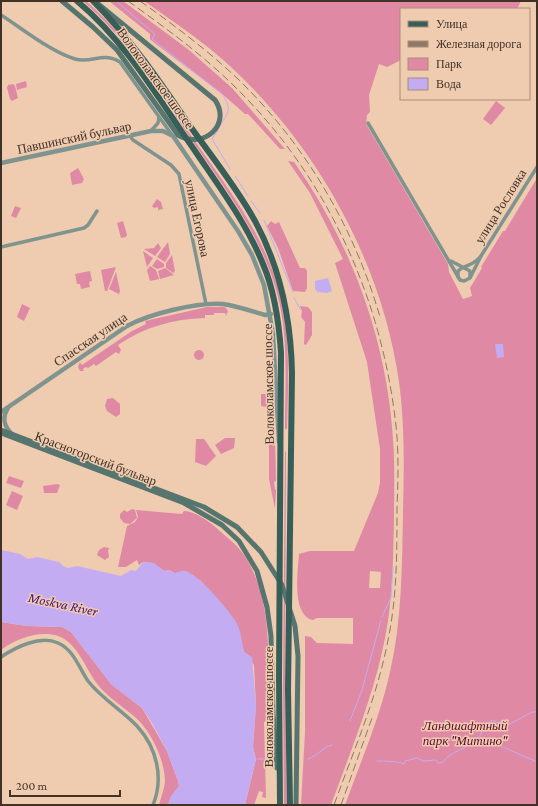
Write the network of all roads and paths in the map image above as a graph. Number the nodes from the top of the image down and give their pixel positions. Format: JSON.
{"nodes":[{"id":1,"x":62,"y":1,"type":"edge"},
{"id":2,"x":77,"y":1,"type":"edge"},
{"id":3,"x":94,"y":1,"type":"edge"},
{"id":4,"x":1,"y":15,"type":"edge"},
{"id":5,"x":158,"y":114,"type":"junction"},
{"id":6,"x":172,"y":117,"type":"junction"},
{"id":7,"x":368,"y":123,"type":"dead end"},
{"id":8,"x":151,"y":131,"type":"junction"},
{"id":9,"x":130,"y":136,"type":"junction"},
{"id":10,"x":173,"y":136,"type":"junction"},
{"id":11,"x":184,"y":152,"type":"junction"},
{"id":12,"x":1,"y":163,"type":"edge"},
{"id":13,"x":537,"y":167,"type":"edge"},
{"id":14,"x":97,"y":211,"type":"dead end"},
{"id":15,"x":1,"y":247,"type":"edge"},
{"id":16,"x":481,"y":256,"type":"junction"},
{"id":17,"x":450,"y":260,"type":"junction"},
{"id":18,"x":464,"y":268,"type":"junction"},
{"id":19,"x":458,"y":278,"type":"junction"},
{"id":20,"x":470,"y":278,"type":"junction"},
{"id":21,"x":206,"y":304,"type":"junction"},
{"id":22,"x":270,"y":314,"type":"junction"},
{"id":23,"x":8,"y":407,"type":"junction"},
{"id":24,"x":1,"y":412,"type":"edge"},
{"id":25,"x":1,"y":430,"type":"edge"},
{"id":26,"x":1,"y":433,"type":"edge"},
{"id":27,"x":11,"y":433,"type":"junction"},
{"id":28,"x":281,"y":451,"type":"junction"},
{"id":29,"x":1,"y":657,"type":"edge"},
{"id":30,"x":280,"y":779,"type":"junction"},
{"id":31,"x":153,"y":805,"type":"edge"},
{"id":32,"x":280,"y":805,"type":"edge"},
{"id":33,"x":290,"y":805,"type":"edge"},
{"id":34,"x":296,"y":805,"type":"edge"}],
"edges":[{"from":1,"to":3,"type":"main road"},
{"from":2,"to":6,"type":"main road","name":"Волоколамское шоссе"},
{"from":3,"to":33,"type":"main road","name":"Волоколамское шоссе"},
{"from":4,"to":5,"type":"street"},
{"from":5,"to":8,"type":"street","name":"Павшинский бульвар"},
{"from":5,"to":10,"type":"street"},
{"from":6,"to":11,"type":"street"},
{"from":6,"to":28,"type":"main road","name":"Волоколамское шоссе"},
{"from":7,"to":17,"type":"street"},
{"from":8,"to":9,"type":"street","name":"Павшинский бульвар"},
{"from":8,"to":10,"type":"street","name":"Павшинский бульвар"},
{"from":9,"to":12,"type":"street","name":"Павшинский бульвар"},
{"from":9,"to":21,"type":"street","name":"улица Егорова"},
{"from":10,"to":11,"type":"street"},
{"from":11,"to":22,"type":"street"},
{"from":13,"to":16,"type":"street","name":"улица Рословка"},
{"from":14,"to":15,"type":"street"},
{"from":16,"to":18,"type":"street","name":"улица Рословка"},
{"from":16,"to":20,"type":"street","name":"улица Рословка"},
{"from":17,"to":18,"type":"street"},
{"from":17,"to":19,"type":"street"},
{"from":18,"to":19,"type":"street"},
{"from":18,"to":20,"type":"street"},
{"from":19,"to":20,"type":"street"},
{"from":21,"to":22,"type":"street","name":"Спасская улица"},
{"from":21,"to":23,"type":"street","name":"Спасская улица"},
{"from":22,"to":28,"type":"street"},
{"from":23,"to":24,"type":"street","name":"Спасская улица"},
{"from":23,"to":27,"type":"street"},
{"from":25,"to":27,"type":"main road","name":"Красногорский бульвар"},
{"from":26,"to":30,"type":"main road","name":"Красногорский бульвар"},
{"from":27,"to":34,"type":"main road","name":"Красногорский бульвар"},
{"from":28,"to":30,"type":"main road","name":"Волоколамское шоссе"},
{"from":29,"to":31,"type":"street"},
{"from":30,"to":32,"type":"main road","name":"Волоколамское шоссе"}]}
